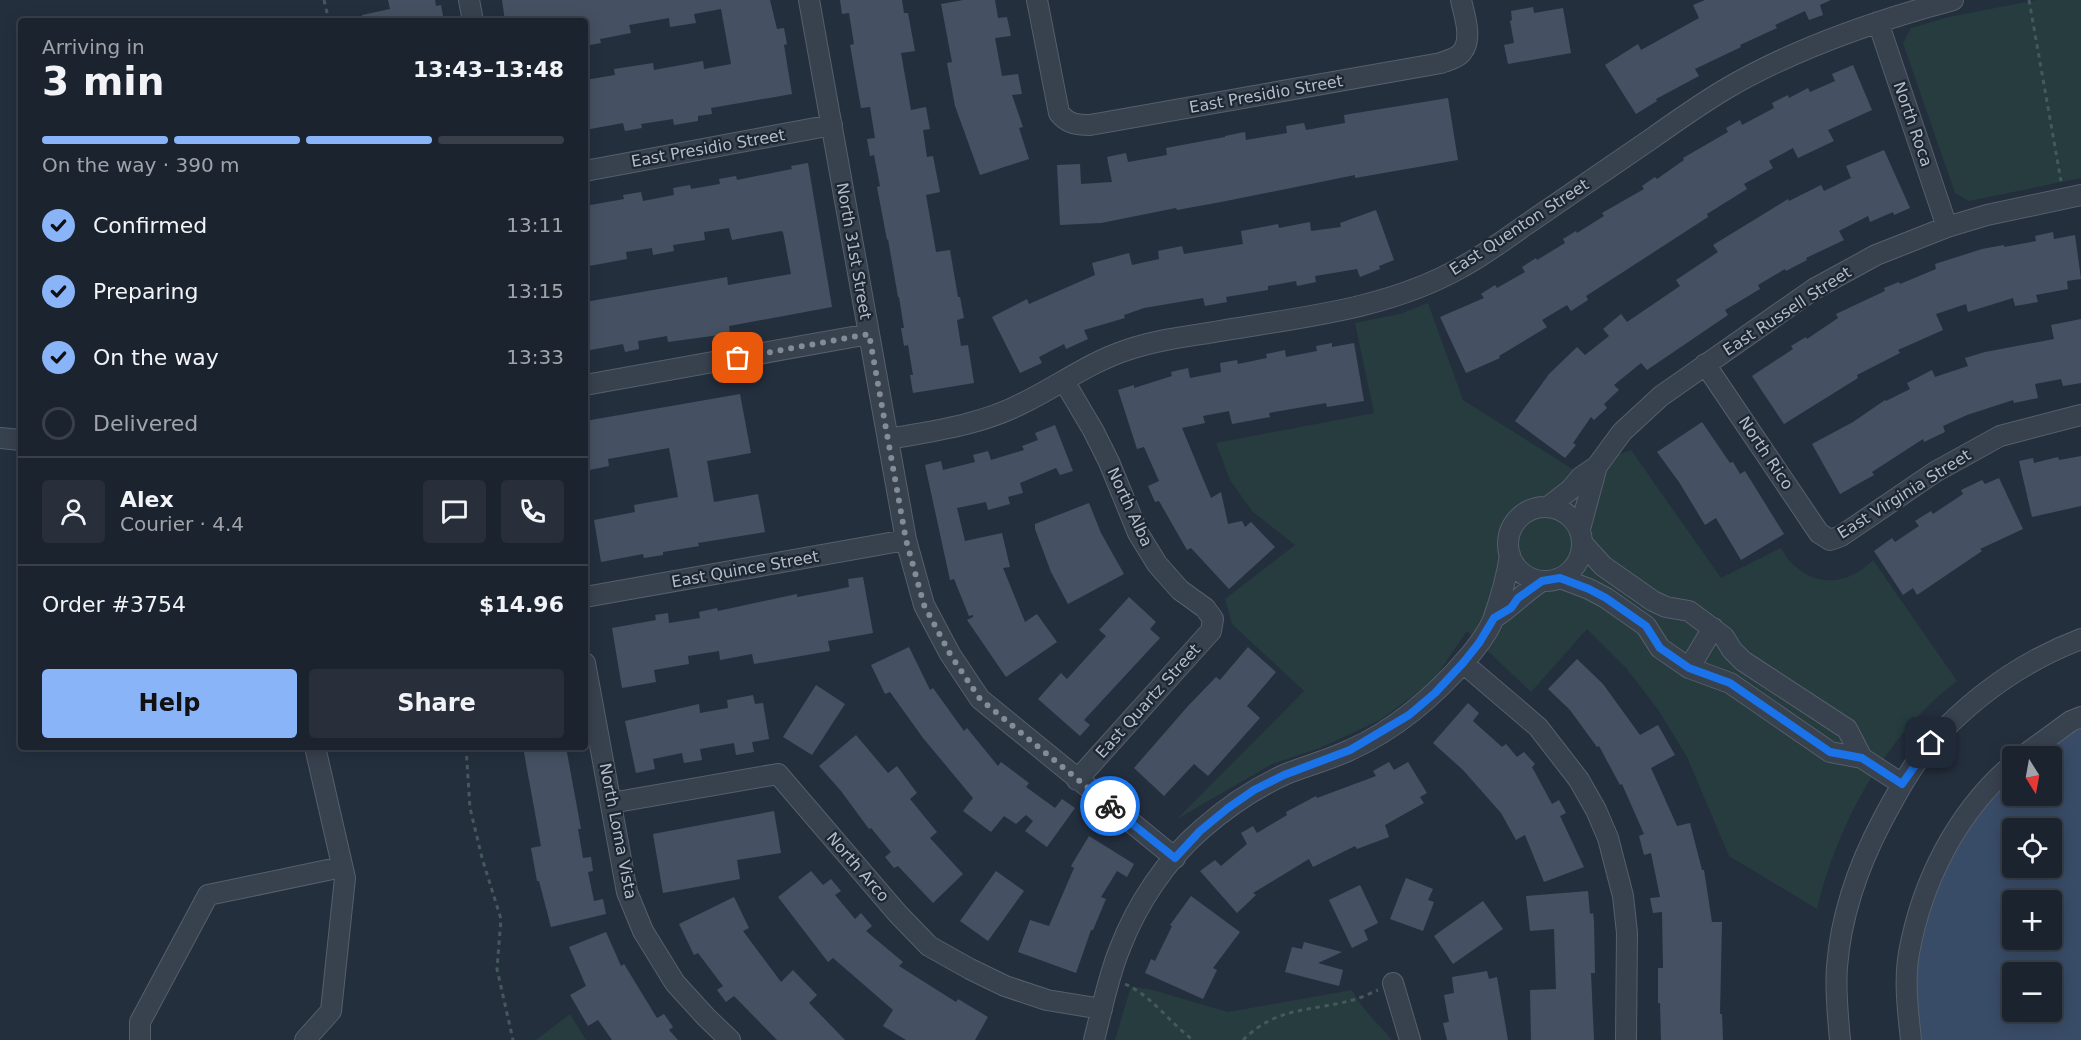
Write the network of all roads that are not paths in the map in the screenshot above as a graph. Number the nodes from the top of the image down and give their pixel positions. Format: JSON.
{"nodes":[{"id":1,"x":469,"y":0,"type":"edge"},
{"id":2,"x":809,"y":0,"type":"edge"},
{"id":3,"x":1037,"y":0,"type":"edge"},
{"id":4,"x":1461,"y":0,"type":"edge"},
{"id":5,"x":1953,"y":0,"type":"edge"},
{"id":6,"x":472,"y":18,"type":"edge"},
{"id":7,"x":1878,"y":22,"type":"junction"},
{"id":8,"x":832,"y":125,"type":"junction"},
{"id":9,"x":588,"y":170,"type":"edge"},
{"id":10,"x":2073,"y":197,"type":"edge"},
{"id":11,"x":1947,"y":227,"type":"junction"},
{"id":12,"x":869,"y":334,"type":"junction"},
{"id":13,"x":1705,"y":364,"type":"junction"},
{"id":14,"x":1064,"y":381,"type":"junction"},
{"id":15,"x":588,"y":384,"type":"edge"},
{"id":16,"x":2081,"y":415,"type":"edge"},
{"id":17,"x":0,"y":438,"type":"edge"},
{"id":18,"x":888,"y":439,"type":"junction"},
{"id":19,"x":18,"y":440,"type":"edge"},
{"id":20,"x":1597,"y":466,"type":"junction"},
{"id":21,"x":1548,"y":507,"type":"junction"},
{"id":22,"x":1581,"y":537,"type":"junction"},
{"id":23,"x":906,"y":540,"type":"junction"},
{"id":24,"x":1830,"y":540,"type":"joint"},
{"id":25,"x":1510,"y":555,"type":"junction"},
{"id":26,"x":1551,"y":579,"type":"junction"},
{"id":27,"x":588,"y":596,"type":"edge"},
{"id":28,"x":1494,"y":618,"type":"junction"},
{"id":29,"x":1213,"y":619,"type":"joint"},
{"id":30,"x":1713,"y":628,"type":"junction"},
{"id":31,"x":2081,"y":639,"type":"edge"},
{"id":32,"x":1463,"y":663,"type":"junction"},
{"id":33,"x":1689,"y":668,"type":"junction"},
{"id":34,"x":588,"y":679,"type":"edge"},
{"id":35,"x":2081,"y":717,"type":"edge"},
{"id":36,"x":2037,"y":746,"type":"edge"},
{"id":37,"x":316,"y":750,"type":"edge"},
{"id":38,"x":1862,"y":758,"type":"junction"},
{"id":39,"x":2002,"y":776,"type":"edge"},
{"id":40,"x":1077,"y":780,"type":"junction"},
{"id":41,"x":1902,"y":784,"type":"junction"},
{"id":42,"x":611,"y":803,"type":"junction"},
{"id":43,"x":1175,"y":858,"type":"junction"},
{"id":44,"x":342,"y":867,"type":"junction"},
{"id":45,"x":1393,"y":983,"type":"road end"},
{"id":46,"x":1102,"y":1009,"type":"junction"},
{"id":47,"x":140,"y":1040,"type":"edge"},
{"id":48,"x":305,"y":1040,"type":"edge"},
{"id":49,"x":730,"y":1040,"type":"edge"},
{"id":50,"x":1094,"y":1040,"type":"edge"},
{"id":51,"x":1410,"y":1040,"type":"edge"},
{"id":52,"x":1626,"y":1040,"type":"edge"},
{"id":53,"x":1840,"y":1040,"type":"edge"},
{"id":54,"x":1911,"y":1040,"type":"edge"}],
"edges":[{"from":1,"to":6,"type":"street"},
{"from":2,"to":8,"type":"street","name":"North 31st Street"},
{"from":3,"to":4,"type":"street","name":"East Presidio Street"},
{"from":5,"to":7,"type":"street","name":"East Quenton Street"},
{"from":7,"to":11,"type":"street","name":"North Roca"},
{"from":7,"to":14,"type":"street","name":"East Quenton Street"},
{"from":8,"to":9,"type":"street","name":"East Presidio Street"},
{"from":8,"to":12,"type":"street","name":"North 31st Street"},
{"from":10,"to":11,"type":"street","name":"East Russell Street"},
{"from":11,"to":13,"type":"street","name":"East Russell Street"},
{"from":12,"to":15,"type":"street"},
{"from":12,"to":18,"type":"street","name":"North 31st Street"},
{"from":13,"to":20,"type":"street","name":"East Russell Street"},
{"from":13,"to":24,"type":"street","name":"North Rico"},
{"from":14,"to":18,"type":"street","name":"East Quenton Street"},
{"from":14,"to":29,"type":"street","name":"North Alba"},
{"from":16,"to":24,"type":"street","name":"East Virginia Street"},
{"from":17,"to":19,"type":"street"},
{"from":18,"to":23,"type":"street","name":"North 31st Street"},
{"from":20,"to":21,"type":"street","name":"East Russell Street"},
{"from":20,"to":22,"type":"street","name":"East Russell Street"},
{"from":21,"to":22,"type":"street"},
{"from":21,"to":25,"type":"street"},
{"from":22,"to":26,"type":"street"},
{"from":22,"to":30,"type":"street"},
{"from":23,"to":27,"type":"street","name":"East Quince Street"},
{"from":23,"to":40,"type":"street","name":"North 31st Street"},
{"from":25,"to":26,"type":"street"},
{"from":25,"to":28,"type":"street"},
{"from":26,"to":28,"type":"street"},
{"from":26,"to":33,"type":"street"},
{"from":28,"to":32,"type":"street"},
{"from":29,"to":40,"type":"street","name":"East Quartz Street"},
{"from":30,"to":33,"type":"street"},
{"from":30,"to":38,"type":"street"},
{"from":31,"to":41,"type":"street"},
{"from":32,"to":43,"type":"street"},
{"from":32,"to":52,"type":"street"},
{"from":33,"to":38,"type":"street"},
{"from":34,"to":42,"type":"street","name":"North Loma Vista"},
{"from":35,"to":36,"type":"street"},
{"from":37,"to":44,"type":"street"},
{"from":38,"to":41,"type":"street"},
{"from":39,"to":54,"type":"street"},
{"from":40,"to":43,"type":"street","name":"North 31st Street"},
{"from":41,"to":53,"type":"street"},
{"from":42,"to":46,"type":"street","name":"North Arco"},
{"from":42,"to":49,"type":"street","name":"North Loma Vista"},
{"from":43,"to":46,"type":"street"},
{"from":44,"to":47,"type":"street"},
{"from":44,"to":48,"type":"street"},
{"from":45,"to":51,"type":"street"},
{"from":46,"to":50,"type":"street"}]}
